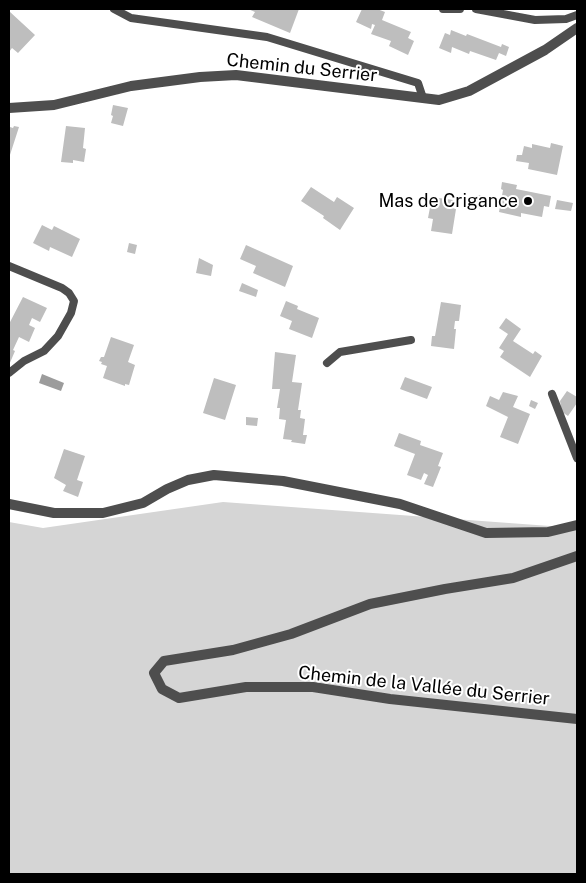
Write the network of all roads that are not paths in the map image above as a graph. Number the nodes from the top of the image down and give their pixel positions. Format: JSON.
{"nodes":[{"id":1,"x":114,"y":9,"type":"edge"},
{"id":2,"x":443,"y":9,"type":"edge"},
{"id":3,"x":460,"y":9,"type":"edge"},
{"id":4,"x":476,"y":9,"type":"edge"},
{"id":5,"x":577,"y":15,"type":"edge"},
{"id":6,"x":577,"y":28,"type":"edge"},
{"id":7,"x":424,"y":98,"type":"junction"},
{"id":8,"x":9,"y":108,"type":"edge"},
{"id":9,"x":9,"y":266,"type":"edge"},
{"id":10,"x":411,"y":340,"type":"dead end"},
{"id":11,"x":327,"y":363,"type":"dead end"},
{"id":12,"x":9,"y":374,"type":"edge"},
{"id":13,"x":552,"y":394,"type":"dead end"},
{"id":14,"x":577,"y":458,"type":"edge"},
{"id":15,"x":9,"y":504,"type":"edge"},
{"id":16,"x":577,"y":525,"type":"edge"},
{"id":17,"x":577,"y":556,"type":"edge"},
{"id":18,"x":577,"y":719,"type":"edge"}],
"edges":[{"from":1,"to":7,"type":"lane"},
{"from":2,"to":3,"type":"lane"},
{"from":4,"to":5,"type":"lane"},
{"from":6,"to":7,"type":"street","name":"Chemin du Serrier"},
{"from":7,"to":8,"type":"street","name":"Chemin du Serrier"},
{"from":9,"to":12,"type":"lane"},
{"from":10,"to":11,"type":"lane"},
{"from":13,"to":14,"type":"lane"},
{"from":15,"to":16,"type":"street"},
{"from":17,"to":18,"type":"street","name":"Chemin de la Vallée du Serrier"}]}
